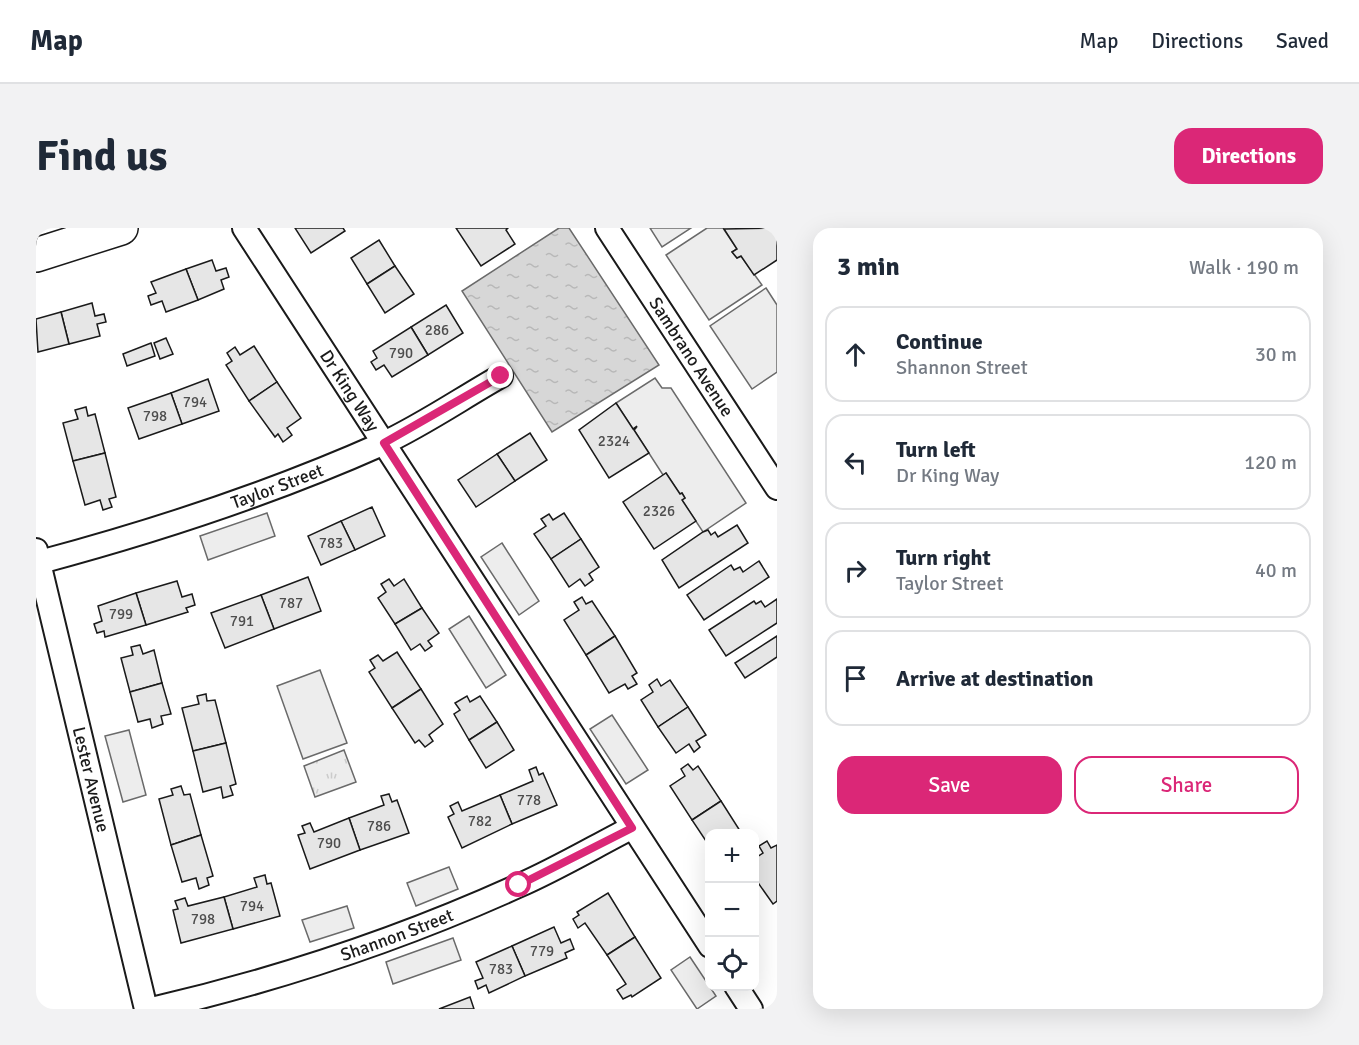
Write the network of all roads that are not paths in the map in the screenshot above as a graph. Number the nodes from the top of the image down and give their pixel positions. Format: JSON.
{"nodes":[{"id":1,"x":121,"y":228,"type":"edge"},
{"id":2,"x":244,"y":228,"type":"edge"},
{"id":3,"x":607,"y":228,"type":"edge"},
{"id":4,"x":36,"y":255,"type":"edge"},
{"id":5,"x":501,"y":376,"type":"dead end"},
{"id":6,"x":384,"y":443,"type":"junction"},
{"id":7,"x":777,"y":488,"type":"edge"},
{"id":8,"x":38,"y":555,"type":"edge"},
{"id":9,"x":632,"y":828,"type":"junction"},
{"id":10,"x":705,"y":938,"type":"edge"},
{"id":11,"x":739,"y":991,"type":"edge"},
{"id":12,"x":146,"y":1009,"type":"edge"},
{"id":13,"x":152,"y":1009,"type":"edge"},
{"id":14,"x":751,"y":1009,"type":"edge"}],
"edges":[{"from":1,"to":4,"type":"street"},
{"from":2,"to":6,"type":"street","name":"Dr King Way"},
{"from":3,"to":7,"type":"street","name":"Sambrano Avenue"},
{"from":5,"to":6,"type":"street","name":"Taylor Street"},
{"from":6,"to":8,"type":"street","name":"Taylor Street"},
{"from":6,"to":9,"type":"street","name":"Dr King Way"},
{"from":8,"to":12,"type":"street","name":"Lester Avenue"},
{"from":9,"to":10,"type":"street","name":"Dr King Way"},
{"from":9,"to":13,"type":"street","name":"Shannon Street"},
{"from":11,"to":14,"type":"street"}]}
